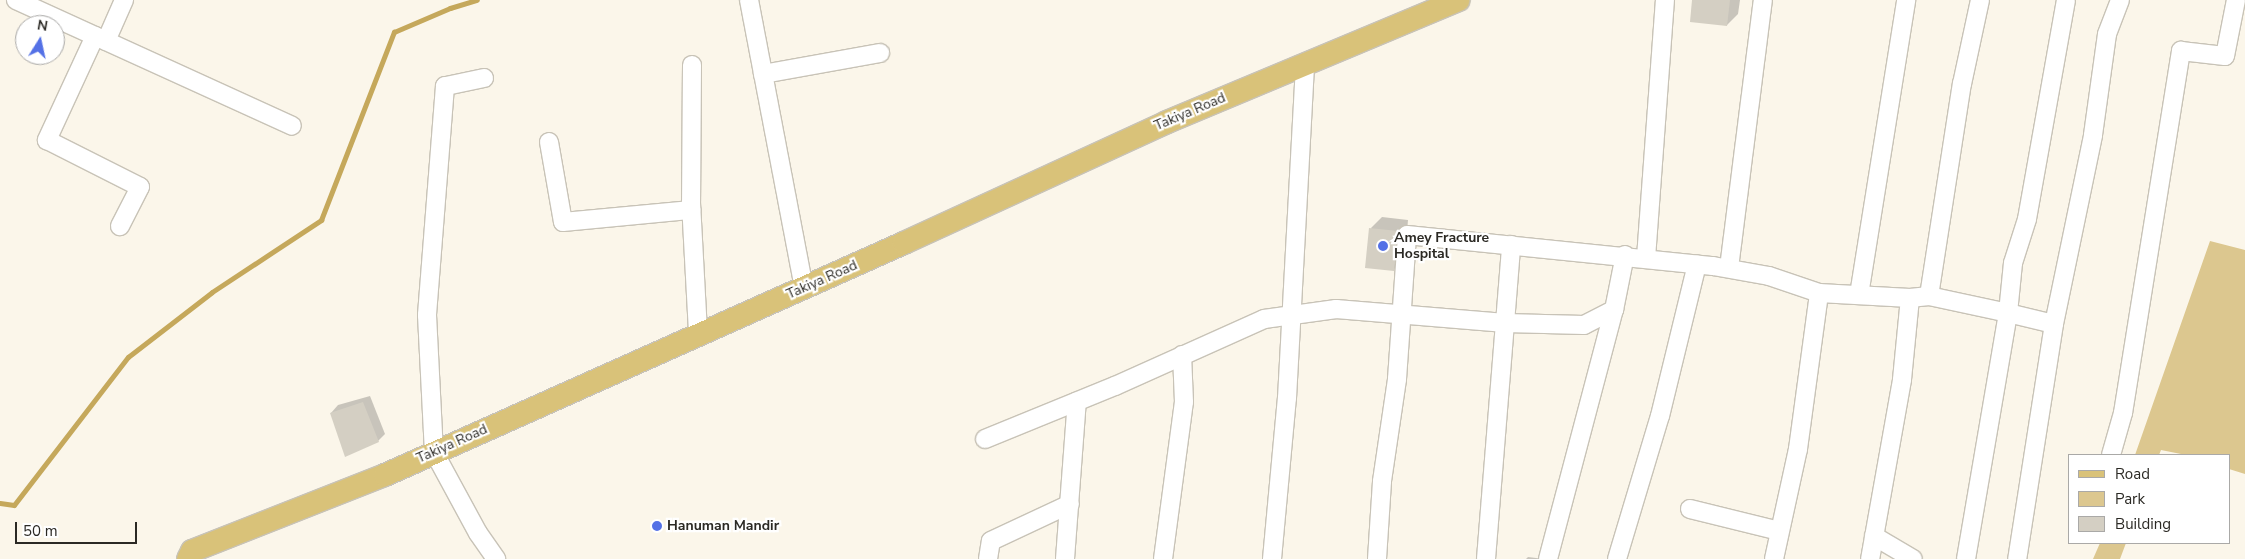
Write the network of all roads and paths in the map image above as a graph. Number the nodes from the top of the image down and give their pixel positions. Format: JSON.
{"nodes":[{"id":1,"x":124,"y":0,"type":"edge"},
{"id":2,"x":749,"y":0,"type":"edge"},
{"id":3,"x":1665,"y":0,"type":"edge"},
{"id":4,"x":1763,"y":0,"type":"edge"},
{"id":5,"x":1906,"y":0,"type":"edge"},
{"id":6,"x":1980,"y":0,"type":"edge"},
{"id":7,"x":2066,"y":0,"type":"edge"},
{"id":8,"x":2120,"y":0,"type":"edge"},
{"id":9,"x":2236,"y":0,"type":"edge"},
{"id":10,"x":23,"y":1,"type":"edge"},
{"id":11,"x":1448,"y":2,"type":"edge"},
{"id":12,"x":101,"y":38,"type":"junction"},
{"id":13,"x":880,"y":53,"type":"dead end"},
{"id":14,"x":1305,"y":64,"type":"junction"},
{"id":15,"x":692,"y":65,"type":"dead end"},
{"id":16,"x":763,"y":74,"type":"junction"},
{"id":17,"x":484,"y":78,"type":"dead end"},
{"id":18,"x":292,"y":126,"type":"dead end"},
{"id":19,"x":549,"y":142,"type":"dead end"},
{"id":20,"x":691,"y":210,"type":"junction"},
{"id":21,"x":120,"y":226,"type":"dead end"},
{"id":22,"x":1511,"y":245,"type":"junction"},
{"id":23,"x":1625,"y":255,"type":"junction"},
{"id":24,"x":1646,"y":258,"type":"junction"},
{"id":25,"x":1697,"y":264,"type":"junction"},
{"id":26,"x":1729,"y":268,"type":"junction"},
{"id":27,"x":804,"y":287,"type":"junction"},
{"id":28,"x":1819,"y":293,"type":"junction"},
{"id":29,"x":1859,"y":296,"type":"junction"},
{"id":30,"x":1929,"y":296,"type":"junction"},
{"id":31,"x":1910,"y":298,"type":"junction"},
{"id":32,"x":1614,"y":310,"type":"junction"},
{"id":33,"x":1402,"y":314,"type":"junction"},
{"id":34,"x":2008,"y":314,"type":"junction"},
{"id":35,"x":1292,"y":315,"type":"junction"},
{"id":36,"x":1505,"y":323,"type":"junction"},
{"id":37,"x":2054,"y":324,"type":"junction"},
{"id":38,"x":698,"y":334,"type":"junction"},
{"id":39,"x":1182,"y":355,"type":"junction"},
{"id":40,"x":1077,"y":401,"type":"junction"},
{"id":41,"x":985,"y":439,"type":"dead end"},
{"id":42,"x":434,"y":452,"type":"junction"},
{"id":43,"x":2111,"y":454,"type":"edge"},
{"id":44,"x":1070,"y":504,"type":"junction"},
{"id":45,"x":1690,"y":509,"type":"dead end"},
{"id":46,"x":1780,"y":531,"type":"junction"},
{"id":47,"x":1874,"y":536,"type":"junction"},
{"id":48,"x":188,"y":559,"type":"edge"},
{"id":49,"x":496,"y":559,"type":"edge"},
{"id":50,"x":988,"y":559,"type":"edge"},
{"id":51,"x":1065,"y":559,"type":"edge"},
{"id":52,"x":1163,"y":559,"type":"edge"},
{"id":53,"x":1272,"y":559,"type":"edge"},
{"id":54,"x":1377,"y":559,"type":"edge"},
{"id":55,"x":1486,"y":559,"type":"edge"},
{"id":56,"x":1548,"y":559,"type":"edge"},
{"id":57,"x":1617,"y":559,"type":"edge"},
{"id":58,"x":1774,"y":559,"type":"edge"},
{"id":59,"x":1870,"y":559,"type":"edge"},
{"id":60,"x":1914,"y":559,"type":"edge"},
{"id":61,"x":1966,"y":559,"type":"edge"},
{"id":62,"x":2017,"y":559,"type":"edge"}],
"edges":[{"from":1,"to":12,"type":"street"},
{"from":2,"to":16,"type":"street"},
{"from":3,"to":24,"type":"street"},
{"from":4,"to":26,"type":"street"},
{"from":5,"to":29,"type":"street"},
{"from":6,"to":30,"type":"street"},
{"from":7,"to":34,"type":"street"},
{"from":8,"to":37,"type":"street"},
{"from":9,"to":43,"type":"street"},
{"from":10,"to":12,"type":"street"},
{"from":11,"to":14,"type":"main road","name":"Takiya Road"},
{"from":12,"to":18,"type":"street"},
{"from":12,"to":21,"type":"street"},
{"from":13,"to":16,"type":"street"},
{"from":14,"to":27,"type":"main road","name":"Takiya Road"},
{"from":14,"to":35,"type":"street"},
{"from":15,"to":20,"type":"street"},
{"from":16,"to":27,"type":"street"},
{"from":17,"to":42,"type":"street"},
{"from":19,"to":20,"type":"street"},
{"from":20,"to":38,"type":"street"},
{"from":22,"to":23,"type":"street"},
{"from":22,"to":33,"type":"street"},
{"from":22,"to":36,"type":"street"},
{"from":23,"to":24,"type":"street"},
{"from":23,"to":32,"type":"street"},
{"from":24,"to":25,"type":"street"},
{"from":25,"to":26,"type":"street"},
{"from":25,"to":57,"type":"street"},
{"from":26,"to":28,"type":"street"},
{"from":27,"to":38,"type":"main road","name":"Takiya Road"},
{"from":28,"to":29,"type":"street"},
{"from":28,"to":46,"type":"street"},
{"from":29,"to":31,"type":"street"},
{"from":30,"to":31,"type":"street"},
{"from":30,"to":34,"type":"street"},
{"from":31,"to":47,"type":"street"},
{"from":32,"to":36,"type":"street"},
{"from":32,"to":56,"type":"street"},
{"from":33,"to":35,"type":"street"},
{"from":33,"to":36,"type":"street"},
{"from":33,"to":54,"type":"street"},
{"from":34,"to":37,"type":"street"},
{"from":34,"to":61,"type":"street"},
{"from":35,"to":39,"type":"street"},
{"from":35,"to":53,"type":"street"},
{"from":36,"to":55,"type":"street"},
{"from":37,"to":62,"type":"street"},
{"from":38,"to":42,"type":"main road","name":"Takiya Road"},
{"from":39,"to":40,"type":"street"},
{"from":39,"to":52,"type":"street"},
{"from":40,"to":41,"type":"street"},
{"from":40,"to":44,"type":"street"},
{"from":42,"to":48,"type":"main road","name":"Takiya Road"},
{"from":42,"to":49,"type":"street"},
{"from":44,"to":50,"type":"street"},
{"from":44,"to":51,"type":"street"},
{"from":45,"to":46,"type":"street"},
{"from":46,"to":58,"type":"street"},
{"from":47,"to":59,"type":"street"},
{"from":47,"to":60,"type":"street"}]}
